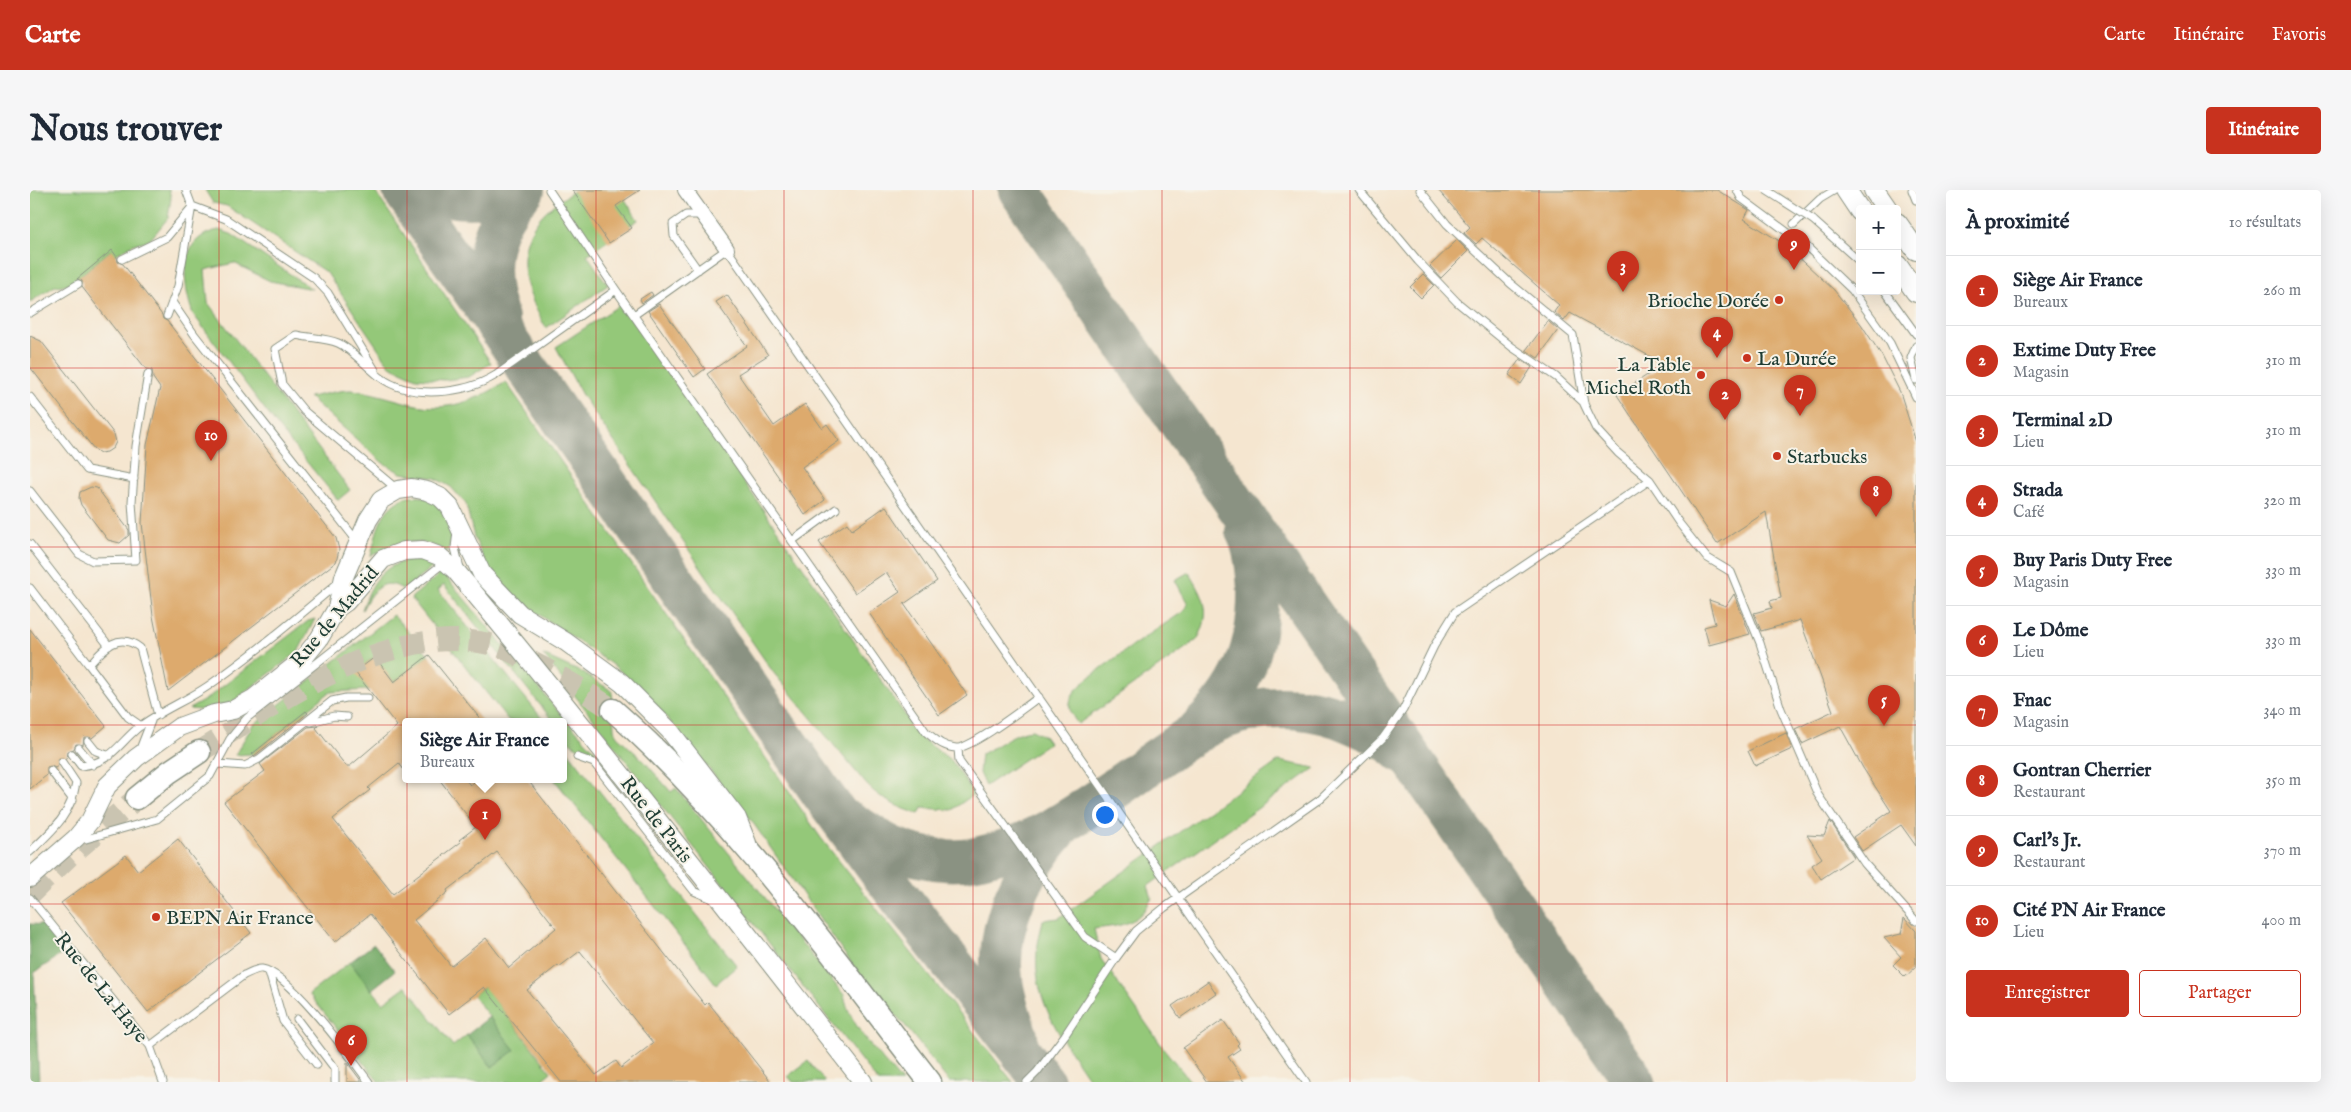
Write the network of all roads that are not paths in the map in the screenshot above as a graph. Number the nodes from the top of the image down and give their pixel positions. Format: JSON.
{"nodes":[{"id":1,"x":186,"y":190,"type":"edge"},
{"id":2,"x":549,"y":190,"type":"edge"},
{"id":3,"x":685,"y":190,"type":"edge"},
{"id":4,"x":1360,"y":190,"type":"edge"},
{"id":5,"x":1420,"y":190,"type":"edge"},
{"id":6,"x":1737,"y":190,"type":"edge"},
{"id":7,"x":1766,"y":190,"type":"edge"},
{"id":8,"x":1835,"y":190,"type":"edge"},
{"id":9,"x":1846,"y":190,"type":"edge"},
{"id":10,"x":1874,"y":190,"type":"edge"},
{"id":11,"x":1912,"y":190,"type":"edge"},
{"id":12,"x":1916,"y":200,"type":"edge"},
{"id":13,"x":1856,"y":205,"type":"edge"},
{"id":14,"x":1884,"y":205,"type":"edge"},
{"id":15,"x":192,"y":206,"type":"junction"},
{"id":16,"x":703,"y":215,"type":"junction"},
{"id":17,"x":1794,"y":224,"type":"dead end"},
{"id":18,"x":1901,"y":229,"type":"edge"},
{"id":19,"x":727,"y":249,"type":"junction"},
{"id":20,"x":1916,"y":250,"type":"edge"},
{"id":21,"x":1856,"y":258,"type":"edge"},
{"id":22,"x":122,"y":259,"type":"dead end"},
{"id":23,"x":698,"y":270,"type":"junction"},
{"id":24,"x":1901,"y":271,"type":"edge"},
{"id":25,"x":78,"y":284,"type":"dead end"},
{"id":26,"x":616,"y":290,"type":"junction"},
{"id":27,"x":1916,"y":292,"type":"edge"},
{"id":28,"x":1888,"y":295,"type":"edge"},
{"id":29,"x":172,"y":302,"type":"junction"},
{"id":30,"x":30,"y":313,"type":"edge"},
{"id":31,"x":634,"y":315,"type":"junction"},
{"id":32,"x":167,"y":316,"type":"dead end"},
{"id":33,"x":1916,"y":334,"type":"edge"},
{"id":34,"x":1916,"y":346,"type":"edge"},
{"id":35,"x":148,"y":374,"type":"dead end"},
{"id":36,"x":379,"y":376,"type":"junction"},
{"id":37,"x":1916,"y":380,"type":"edge"},
{"id":38,"x":30,"y":397,"type":"edge"},
{"id":39,"x":1916,"y":397,"type":"edge"},
{"id":40,"x":1584,"y":404,"type":"junction"},
{"id":41,"x":134,"y":479,"type":"junction"},
{"id":42,"x":1650,"y":480,"type":"junction"},
{"id":43,"x":398,"y":490,"type":"junction"},
{"id":44,"x":30,"y":491,"type":"edge"},
{"id":45,"x":836,"y":509,"type":"dead end"},
{"id":46,"x":457,"y":522,"type":"junction"},
{"id":47,"x":792,"y":541,"type":"junction"},
{"id":48,"x":359,"y":542,"type":"junction"},
{"id":49,"x":30,"y":544,"type":"edge"},
{"id":50,"x":445,"y":562,"type":"junction"},
{"id":51,"x":344,"y":577,"type":"junction"},
{"id":52,"x":465,"y":582,"type":"junction"},
{"id":53,"x":30,"y":588,"type":"edge"},
{"id":54,"x":338,"y":608,"type":"junction"},
{"id":55,"x":109,"y":646,"type":"junction"},
{"id":56,"x":89,"y":665,"type":"junction"},
{"id":57,"x":1039,"y":696,"type":"junction"},
{"id":58,"x":368,"y":698,"type":"dead end"},
{"id":59,"x":613,"y":710,"type":"tunnel mouth"},
{"id":60,"x":158,"y":715,"type":"junction"},
{"id":61,"x":346,"y":717,"type":"dead end"},
{"id":62,"x":151,"y":721,"type":"junction"},
{"id":63,"x":308,"y":722,"type":"junction"},
{"id":64,"x":141,"y":726,"type":"junction"},
{"id":65,"x":88,"y":741,"type":"dead end"},
{"id":66,"x":80,"y":748,"type":"dead end"},
{"id":67,"x":958,"y":748,"type":"junction"},
{"id":68,"x":199,"y":752,"type":"tunnel mouth"},
{"id":69,"x":72,"y":754,"type":"dead end"},
{"id":70,"x":110,"y":756,"type":"junction"},
{"id":71,"x":577,"y":757,"type":"dead end"},
{"id":72,"x":136,"y":758,"type":"junction"},
{"id":73,"x":62,"y":762,"type":"dead end"},
{"id":74,"x":218,"y":764,"type":"junction"},
{"id":75,"x":93,"y":765,"type":"junction"},
{"id":76,"x":51,"y":771,"type":"dead end"},
{"id":77,"x":136,"y":798,"type":"tunnel mouth"},
{"id":78,"x":73,"y":800,"type":"junction"},
{"id":79,"x":76,"y":838,"type":"junction"},
{"id":80,"x":750,"y":850,"type":"junction"},
{"id":81,"x":30,"y":852,"type":"edge"},
{"id":82,"x":30,"y":878,"type":"edge"},
{"id":83,"x":1179,"y":897,"type":"junction"},
{"id":84,"x":30,"y":898,"type":"edge"},
{"id":85,"x":723,"y":903,"type":"junction"},
{"id":86,"x":1916,"y":921,"type":"edge"},
{"id":87,"x":1116,"y":958,"type":"junction"},
{"id":88,"x":269,"y":971,"type":"junction"},
{"id":89,"x":297,"y":1019,"type":"dead end"},
{"id":90,"x":150,"y":1046,"type":"junction"},
{"id":91,"x":317,"y":1065,"type":"dead end"},
{"id":92,"x":163,"y":1082,"type":"edge"},
{"id":93,"x":336,"y":1082,"type":"edge"},
{"id":94,"x":370,"y":1082,"type":"edge"},
{"id":95,"x":863,"y":1082,"type":"edge"},
{"id":96,"x":930,"y":1082,"type":"edge"},
{"id":97,"x":1027,"y":1082,"type":"edge"},
{"id":98,"x":1306,"y":1082,"type":"edge"}],
"edges":[{"from":1,"to":15,"type":"lane"},
{"from":2,"to":26,"type":"lane"},
{"from":3,"to":16,"type":"street"},
{"from":4,"to":40,"type":"lane"},
{"from":5,"to":40,"type":"lane"},
{"from":6,"to":39,"type":"lane"},
{"from":7,"to":21,"type":"lane","bridge":true},
{"from":8,"to":17,"type":"lane"},
{"from":9,"to":13,"type":"main road"},
{"from":10,"to":14,"type":"main road"},
{"from":11,"to":12,"type":"lane"},
{"from":15,"to":22,"type":"lane"},
{"from":15,"to":29,"type":"lane"},
{"from":15,"to":36,"type":"lane"},
{"from":16,"to":19,"type":"street"},
{"from":16,"to":23,"type":"lane"},
{"from":18,"to":20,"type":"main road"},
{"from":19,"to":23,"type":"lane"},
{"from":19,"to":57,"type":"lane"},
{"from":23,"to":31,"type":"lane"},
{"from":24,"to":27,"type":"main road"},
{"from":25,"to":30,"type":"lane"},
{"from":26,"to":31,"type":"lane"},
{"from":26,"to":36,"type":"lane"},
{"from":28,"to":33,"type":"lane"},
{"from":29,"to":32,"type":"lane"},
{"from":29,"to":48,"type":"lane"},
{"from":31,"to":47,"type":"lane"},
{"from":34,"to":37,"type":"lane"},
{"from":35,"to":41,"type":"lane"},
{"from":36,"to":43,"type":"lane"},
{"from":38,"to":41,"type":"lane"},
{"from":40,"to":42,"type":"lane"},
{"from":41,"to":44,"type":"lane"},
{"from":42,"to":83,"type":"lane"},
{"from":42,"to":86,"type":"lane"},
{"from":43,"to":46,"type":"street"},
{"from":43,"to":48,"type":"street"},
{"from":45,"to":47,"type":"lane"},
{"from":46,"to":52,"type":"lane"},
{"from":46,"to":80,"type":"street"},
{"from":47,"to":67,"type":"lane"},
{"from":48,"to":51,"type":"street"},
{"from":49,"to":55,"type":"lane"},
{"from":50,"to":52,"type":"street","name":"Rue de Paris"},
{"from":50,"to":54,"type":"street","name":"Rue de Madrid"},
{"from":50,"to":74,"type":"lane"},
{"from":51,"to":54,"type":"street"},
{"from":51,"to":60,"type":"lane"},
{"from":52,"to":85,"type":"street","name":"Rue de Paris"},
{"from":53,"to":56,"type":"lane"},
{"from":54,"to":72,"type":"street","name":"Rue de Madrid"},
{"from":55,"to":56,"type":"lane"},
{"from":55,"to":60,"type":"lane"},
{"from":56,"to":64,"type":"lane"},
{"from":57,"to":67,"type":"lane"},
{"from":57,"to":83,"type":"lane"},
{"from":58,"to":63,"type":"lane"},
{"from":59,"to":80,"type":"main road"},
{"from":60,"to":62,"type":"lane"},
{"from":61,"to":63,"type":"lane"},
{"from":62,"to":64,"type":"lane"},
{"from":62,"to":72,"type":"lane"},
{"from":63,"to":74,"type":"lane"},
{"from":64,"to":70,"type":"lane"},
{"from":65,"to":70,"type":"lane"},
{"from":66,"to":75,"type":"lane"},
{"from":67,"to":87,"type":"lane"},
{"from":68,"to":77,"type":"main road"},
{"from":69,"to":75,"type":"lane"},
{"from":70,"to":75,"type":"lane"},
{"from":71,"to":85,"type":"lane"},
{"from":72,"to":79,"type":"street","name":"Rue de Madrid"},
{"from":73,"to":78,"type":"lane"},
{"from":74,"to":79,"type":"lane"},
{"from":76,"to":78,"type":"lane"},
{"from":78,"to":81,"type":"lane"},
{"from":79,"to":82,"type":"street","name":"Rue de Madrid"},
{"from":80,"to":96,"type":"main road"},
{"from":83,"to":87,"type":"lane"},
{"from":83,"to":98,"type":"lane"},
{"from":84,"to":90,"type":"lane","name":"Rue de La Haye"},
{"from":85,"to":95,"type":"street","name":"Rue de Paris"},
{"from":87,"to":97,"type":"lane"},
{"from":88,"to":90,"type":"lane"},
{"from":88,"to":91,"type":"lane"},
{"from":88,"to":94,"type":"lane"},
{"from":89,"to":93,"type":"lane"},
{"from":90,"to":92,"type":"lane","name":"Rue de La Haye"}]}
